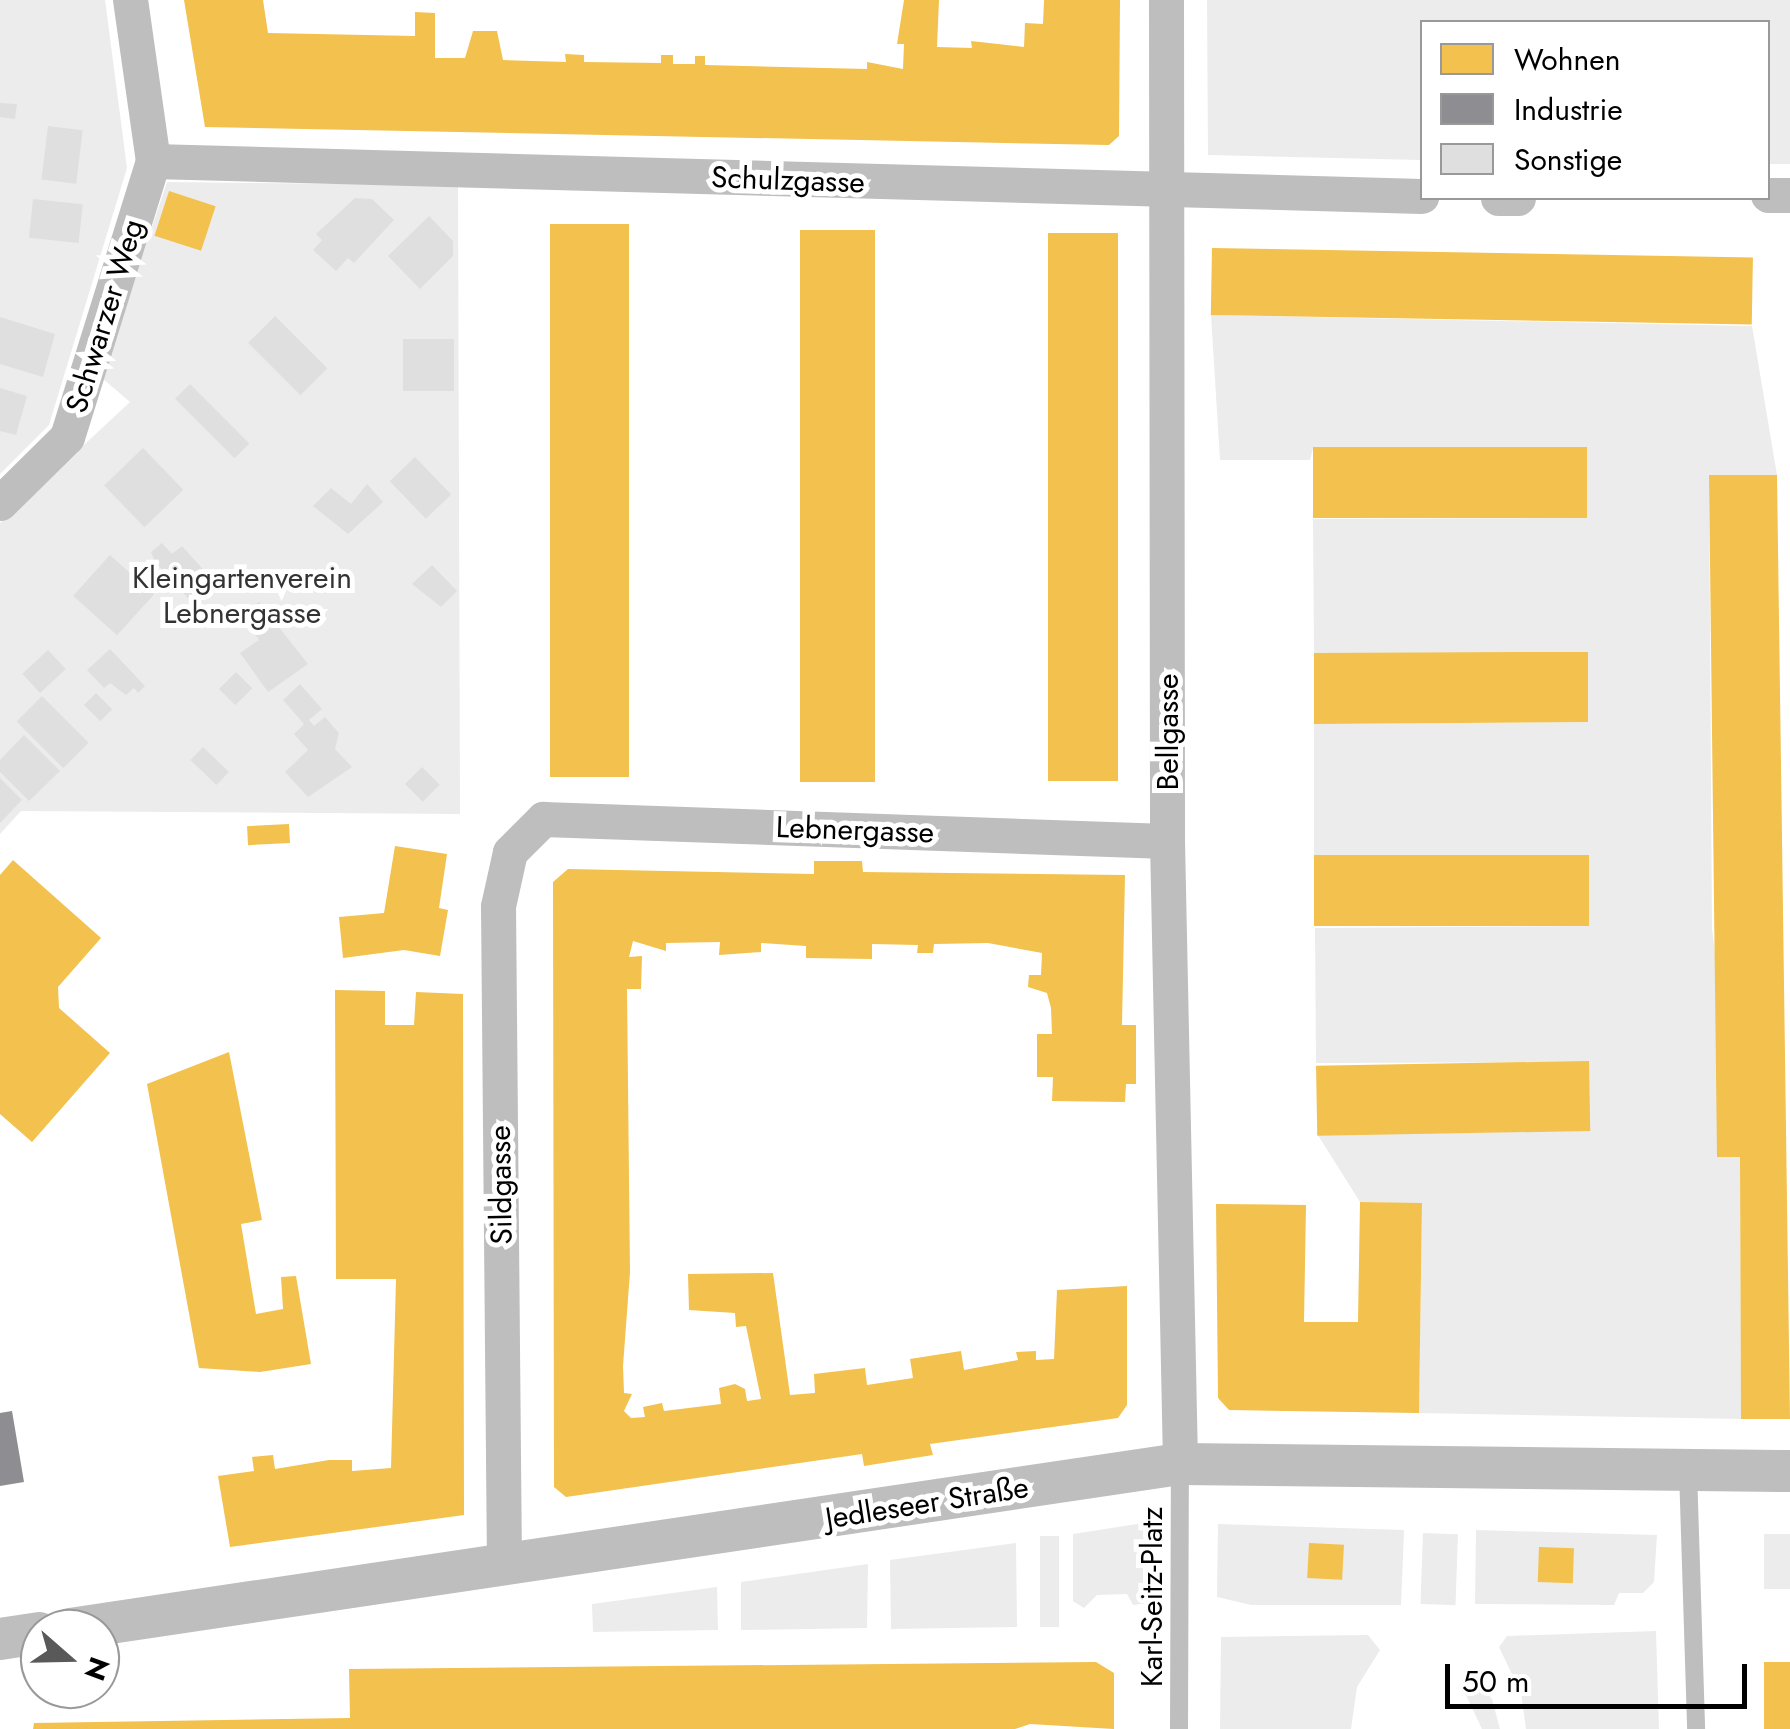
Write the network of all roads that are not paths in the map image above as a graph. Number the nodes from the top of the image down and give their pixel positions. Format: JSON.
{"nodes":[{"id":1,"x":130,"y":0,"type":"edge"},
{"id":2,"x":1166,"y":0,"type":"edge"},
{"id":3,"x":153,"y":161,"type":"junction"},
{"id":4,"x":1168,"y":190,"type":"junction"},
{"id":5,"x":1420,"y":196,"type":"edge"},
{"id":6,"x":0,"y":503,"type":"edge"},
{"id":7,"x":543,"y":819,"type":"joint"},
{"id":8,"x":1167,"y":841,"type":"junction"},
{"id":9,"x":1180,"y":1464,"type":"junction"},
{"id":10,"x":1688,"y":1469,"type":"junction"},
{"id":11,"x":1790,"y":1471,"type":"edge"},
{"id":12,"x":504,"y":1566,"type":"junction"},
{"id":13,"x":120,"y":1622,"type":"edge"},
{"id":14,"x":1179,"y":1729,"type":"edge"},
{"id":15,"x":1696,"y":1729,"type":"edge"}],
"edges":[{"from":1,"to":3,"type":"street"},
{"from":2,"to":4,"type":"street","name":"Bellgasse"},
{"from":3,"to":4,"type":"street","name":"Schulzgasse"},
{"from":3,"to":6,"type":"street","name":"Schwarzer Weg"},
{"from":4,"to":5,"type":"street","name":"Schulzgasse"},
{"from":4,"to":8,"type":"street","name":"Bellgasse"},
{"from":7,"to":8,"type":"street","name":"Lebnergasse"},
{"from":7,"to":12,"type":"street","name":"Sildgasse"},
{"from":8,"to":9,"type":"street","name":"Bellgasse"},
{"from":9,"to":10,"type":"street","name":"Jedleseer Straße"},
{"from":9,"to":12,"type":"street","name":"Jedleseer Straße"},
{"from":9,"to":14,"type":"lane","name":"Karl-Seitz-Platz"},
{"from":10,"to":11,"type":"street","name":"Jedleseer Straße"},
{"from":10,"to":15,"type":"lane"},
{"from":12,"to":13,"type":"street","name":"Jedleseer Straße"}]}
